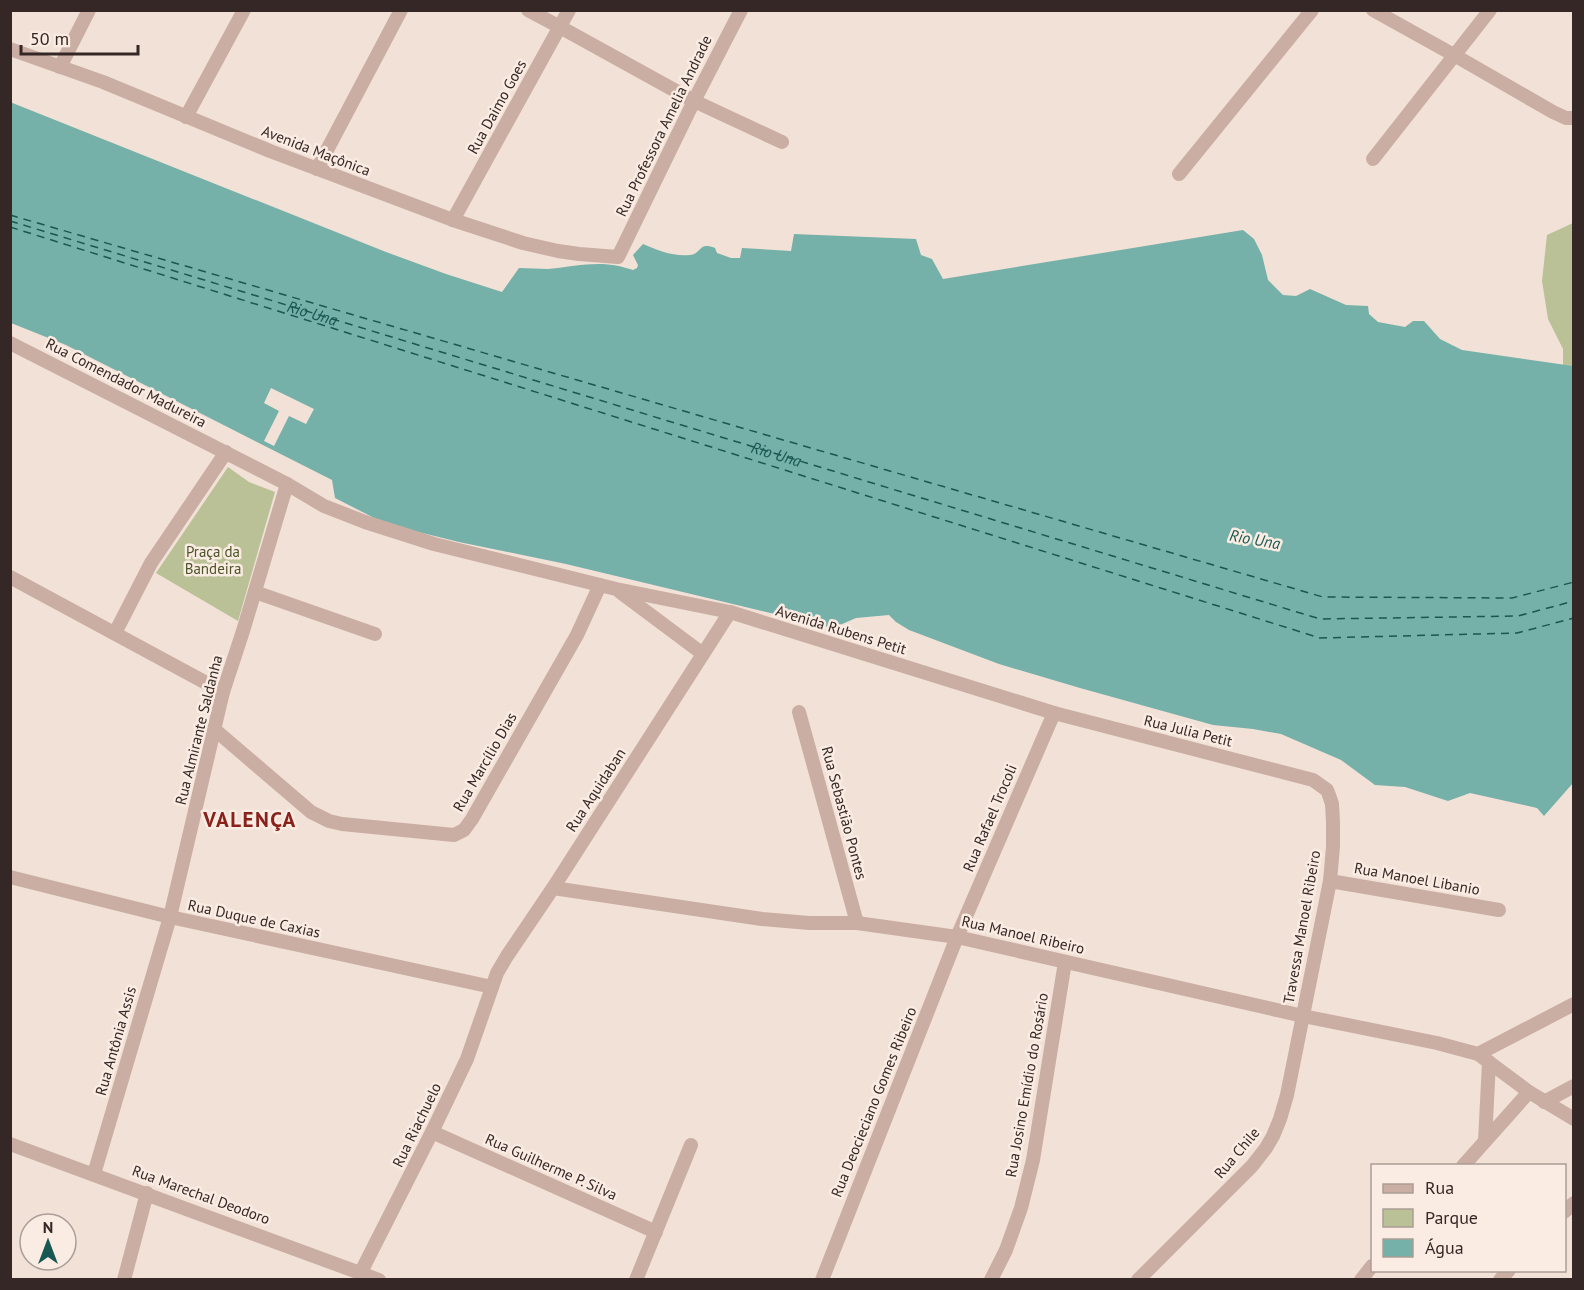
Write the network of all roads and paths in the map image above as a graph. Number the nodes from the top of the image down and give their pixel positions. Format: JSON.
{"nodes":[{"id":1,"x":89,"y":10,"type":"edge"},
{"id":2,"x":244,"y":10,"type":"edge"},
{"id":3,"x":401,"y":10,"type":"edge"},
{"id":4,"x":528,"y":10,"type":"edge"},
{"id":5,"x":569,"y":10,"type":"edge"},
{"id":6,"x":741,"y":10,"type":"edge"},
{"id":7,"x":1312,"y":10,"type":"edge"},
{"id":8,"x":1373,"y":10,"type":"edge"},
{"id":9,"x":1490,"y":10,"type":"edge"},
{"id":10,"x":560,"y":27,"type":"junction"},
{"id":11,"x":10,"y":49,"type":"edge"},
{"id":12,"x":1454,"y":55,"type":"junction"},
{"id":13,"x":60,"y":66,"type":"junction"},
{"id":14,"x":694,"y":100,"type":"junction"},
{"id":15,"x":186,"y":117,"type":"junction"},
{"id":16,"x":1574,"y":118,"type":"edge"},
{"id":17,"x":782,"y":142,"type":"dead end"},
{"id":18,"x":1373,"y":159,"type":"dead end"},
{"id":19,"x":316,"y":169,"type":"junction"},
{"id":20,"x":1179,"y":174,"type":"dead end"},
{"id":21,"x":453,"y":220,"type":"junction"},
{"id":22,"x":618,"y":256,"type":"joint"},
{"id":23,"x":10,"y":343,"type":"edge"},
{"id":24,"x":226,"y":453,"type":"junction"},
{"id":25,"x":287,"y":484,"type":"junction"},
{"id":26,"x":10,"y":577,"type":"edge"},
{"id":27,"x":600,"y":585,"type":"junction"},
{"id":28,"x":616,"y":589,"type":"junction"},
{"id":29,"x":255,"y":592,"type":"junction"},
{"id":30,"x":730,"y":612,"type":"junction"},
{"id":31,"x":115,"y":633,"type":"junction"},
{"id":32,"x":375,"y":634,"type":"dead end"},
{"id":33,"x":703,"y":654,"type":"junction"},
{"id":34,"x":223,"y":692,"type":"junction"},
{"id":35,"x":800,"y":712,"type":"dead end"},
{"id":36,"x":1054,"y":713,"type":"junction"},
{"id":37,"x":214,"y":729,"type":"junction"},
{"id":38,"x":1313,"y":780,"type":"joint"},
{"id":39,"x":10,"y":877,"type":"edge"},
{"id":40,"x":1330,"y":880,"type":"junction"},
{"id":41,"x":553,"y":888,"type":"junction"},
{"id":42,"x":1499,"y":910,"type":"dead end"},
{"id":43,"x":170,"y":917,"type":"junction"},
{"id":44,"x":857,"y":922,"type":"junction"},
{"id":45,"x":957,"y":937,"type":"junction"},
{"id":46,"x":1065,"y":962,"type":"junction"},
{"id":47,"x":492,"y":987,"type":"junction"},
{"id":48,"x":1574,"y":1004,"type":"edge"},
{"id":49,"x":1303,"y":1016,"type":"junction"},
{"id":50,"x":1484,"y":1058,"type":"junction"},
{"id":51,"x":1574,"y":1086,"type":"edge"},
{"id":52,"x":1529,"y":1092,"type":"junction"},
{"id":53,"x":1544,"y":1102,"type":"junction"},
{"id":54,"x":1574,"y":1119,"type":"edge"},
{"id":55,"x":432,"y":1132,"type":"junction"},
{"id":56,"x":1485,"y":1141,"type":"junction"},
{"id":57,"x":10,"y":1144,"type":"edge"},
{"id":58,"x":691,"y":1145,"type":"dead end"},
{"id":59,"x":1465,"y":1164,"type":"edge"},
{"id":60,"x":94,"y":1174,"type":"junction"},
{"id":61,"x":147,"y":1193,"type":"junction"},
{"id":62,"x":656,"y":1232,"type":"junction"},
{"id":63,"x":1371,"y":1267,"type":"edge"},
{"id":64,"x":361,"y":1272,"type":"junction"},
{"id":65,"x":124,"y":1280,"type":"edge"},
{"id":66,"x":379,"y":1280,"type":"edge"},
{"id":67,"x":636,"y":1280,"type":"edge"},
{"id":68,"x":822,"y":1280,"type":"edge"},
{"id":69,"x":992,"y":1280,"type":"edge"},
{"id":70,"x":1138,"y":1280,"type":"edge"},
{"id":71,"x":1361,"y":1280,"type":"edge"}],
"edges":[{"from":1,"to":13,"type":"street"},
{"from":2,"to":15,"type":"street"},
{"from":3,"to":19,"type":"street"},
{"from":4,"to":10,"type":"street"},
{"from":5,"to":10,"type":"street","name":"Rua Daimo Goes"},
{"from":6,"to":14,"type":"street","name":"Rua Professora Amelia Andrade"},
{"from":7,"to":20,"type":"street"},
{"from":8,"to":12,"type":"street"},
{"from":9,"to":12,"type":"street"},
{"from":10,"to":14,"type":"street"},
{"from":10,"to":21,"type":"street","name":"Rua Daimo Goes"},
{"from":11,"to":13,"type":"street","name":"Avenida Maçônica"},
{"from":12,"to":16,"type":"street"},
{"from":12,"to":18,"type":"street"},
{"from":13,"to":15,"type":"street","name":"Avenida Maçônica"},
{"from":14,"to":17,"type":"street"},
{"from":14,"to":22,"type":"street","name":"Rua Professora Amelia Andrade"},
{"from":15,"to":19,"type":"street","name":"Avenida Maçônica"},
{"from":19,"to":21,"type":"street","name":"Avenida Maçônica"},
{"from":21,"to":22,"type":"street","name":"Avenida Maçônica"},
{"from":23,"to":24,"type":"street","name":"Rua Comendador Madureira"},
{"from":24,"to":25,"type":"street"},
{"from":24,"to":31,"type":"street"},
{"from":25,"to":27,"type":"street","name":"Avenida Rubens Petit"},
{"from":25,"to":29,"type":"street","name":"Rua Almirante Saldanha"},
{"from":26,"to":31,"type":"street"},
{"from":27,"to":28,"type":"street","name":"Avenida Rubens Petit"},
{"from":27,"to":37,"type":"street","name":"Rua Marcílio Dias"},
{"from":28,"to":30,"type":"street","name":"Avenida Rubens Petit"},
{"from":28,"to":33,"type":"street","name":"Avenida Rubens Petit"},
{"from":29,"to":32,"type":"street"},
{"from":29,"to":34,"type":"street","name":"Rua Almirante Saldanha"},
{"from":30,"to":33,"type":"street","name":"Rua Aquidaban"},
{"from":30,"to":36,"type":"street","name":"Avenida Rubens Petit"},
{"from":31,"to":34,"type":"street"},
{"from":33,"to":41,"type":"street","name":"Rua Aquidaban"},
{"from":34,"to":37,"type":"street","name":"Rua Almirante Saldanha"},
{"from":35,"to":44,"type":"street","name":"Rua Sebastião Pontes"},
{"from":36,"to":38,"type":"street","name":"Rua Julia Petit"},
{"from":36,"to":45,"type":"street","name":"Rua Rafael Trocoli"},
{"from":37,"to":43,"type":"street","name":"Rua Almirante Saldanha"},
{"from":38,"to":40,"type":"street","name":"Travessa Manoel Ribeiro"},
{"from":39,"to":43,"type":"street","name":"Rua Duque de Caxias"},
{"from":40,"to":42,"type":"street","name":"Rua Manoel Libanio"},
{"from":40,"to":49,"type":"street","name":"Travessa Manoel Ribeiro"},
{"from":41,"to":44,"type":"street","name":"Rua Manoel Ribeiro"},
{"from":41,"to":47,"type":"street","name":"Rua Aquidaban"},
{"from":43,"to":47,"type":"street","name":"Rua Duque de Caxias"},
{"from":43,"to":60,"type":"street","name":"Rua Antônia Assis"},
{"from":44,"to":45,"type":"street","name":"Rua Manoel Ribeiro"},
{"from":45,"to":46,"type":"street","name":"Rua Manoel Ribeiro"},
{"from":45,"to":68,"type":"street","name":"Rua Deocieciano Gomes Ribeiro"},
{"from":46,"to":49,"type":"street","name":"Rua Manoel Ribeiro"},
{"from":46,"to":69,"type":"street","name":"Rua Josino Emídio do Rosário"},
{"from":47,"to":55,"type":"street","name":"Rua Riachuelo"},
{"from":48,"to":50,"type":"street"},
{"from":49,"to":50,"type":"street","name":"Rua Manoel Ribeiro"},
{"from":49,"to":70,"type":"street","name":"Rua Chile"},
{"from":50,"to":52,"type":"street"},
{"from":50,"to":56,"type":"street"},
{"from":51,"to":53,"type":"street"},
{"from":52,"to":53,"type":"street"},
{"from":52,"to":56,"type":"street"},
{"from":53,"to":54,"type":"street"},
{"from":55,"to":62,"type":"street","name":"Rua Guilherme P. Silva"},
{"from":55,"to":64,"type":"street","name":"Rua Riachuelo"},
{"from":56,"to":59,"type":"street"},
{"from":57,"to":60,"type":"street","name":"Rua Marechal Deodoro"},
{"from":58,"to":62,"type":"street"},
{"from":60,"to":61,"type":"street","name":"Rua Marechal Deodoro"},
{"from":61,"to":64,"type":"street","name":"Rua Marechal Deodoro"},
{"from":61,"to":65,"type":"street"},
{"from":62,"to":67,"type":"street"},
{"from":63,"to":71,"type":"street"},
{"from":64,"to":66,"type":"street","name":"Rua Marechal Deodoro"}]}
